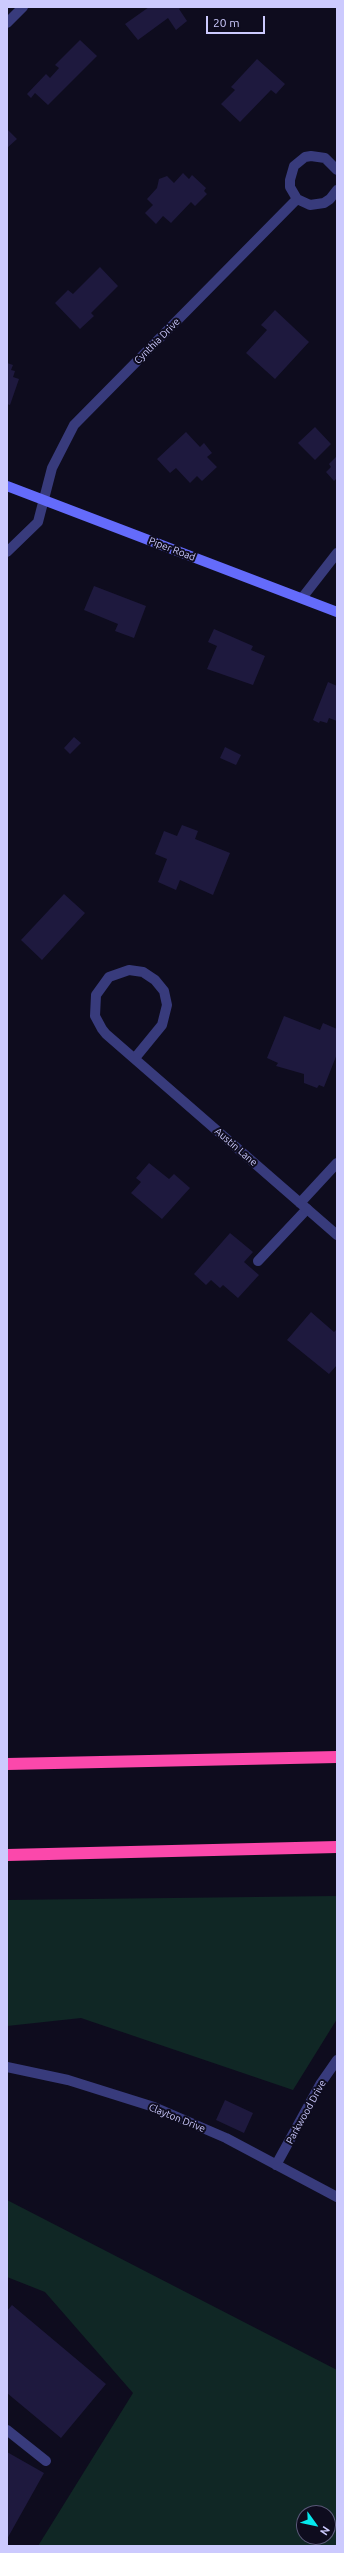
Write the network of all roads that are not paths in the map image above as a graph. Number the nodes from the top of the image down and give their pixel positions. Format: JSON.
{"nodes":[{"id":1,"x":23,"y":7,"type":"edge"},
{"id":2,"x":7,"y":24,"type":"edge"},
{"id":3,"x":337,"y":170,"type":"edge"},
{"id":4,"x":337,"y":190,"type":"edge"},
{"id":5,"x":297,"y":198,"type":"junction"},
{"id":6,"x":7,"y":486,"type":"edge"},
{"id":7,"x":45,"y":500,"type":"junction"},
{"id":8,"x":7,"y":552,"type":"edge"},
{"id":9,"x":337,"y":553,"type":"edge"},
{"id":10,"x":302,"y":598,"type":"junction"},
{"id":11,"x":337,"y":612,"type":"edge"},
{"id":12,"x":134,"y":1058,"type":"junction"},
{"id":13,"x":337,"y":1163,"type":"edge"},
{"id":14,"x":304,"y":1206,"type":"junction"},
{"id":15,"x":337,"y":1235,"type":"edge"},
{"id":16,"x":258,"y":1261,"type":"dead end"},
{"id":17,"x":337,"y":1756,"type":"edge"},
{"id":18,"x":7,"y":1764,"type":"edge"},
{"id":19,"x":337,"y":1847,"type":"edge"},
{"id":20,"x":7,"y":1855,"type":"edge"},
{"id":21,"x":337,"y":2060,"type":"edge"},
{"id":22,"x":7,"y":2067,"type":"edge"},
{"id":23,"x":276,"y":2165,"type":"junction"},
{"id":24,"x":337,"y":2197,"type":"edge"},
{"id":25,"x":7,"y":2430,"type":"edge"},
{"id":26,"x":46,"y":2461,"type":"dead end"}],
"edges":[{"from":1,"to":2,"type":"street"},
{"from":3,"to":5,"type":"street"},
{"from":4,"to":5,"type":"street"},
{"from":5,"to":7,"type":"street","name":"Cynthia Drive"},
{"from":6,"to":7,"type":"street","name":"Piper Road"},
{"from":7,"to":8,"type":"street","name":"Cynthia Drive"},
{"from":7,"to":10,"type":"street","name":"Piper Road"},
{"from":9,"to":10,"type":"street"},
{"from":10,"to":11,"type":"street","name":"Piper Road"},
{"from":12,"to":12,"type":"street","name":"Austin Lane"},
{"from":12,"to":14,"type":"street","name":"Austin Lane"},
{"from":13,"to":14,"type":"street"},
{"from":14,"to":15,"type":"street","name":"Austin Lane"},
{"from":14,"to":16,"type":"street"},
{"from":17,"to":18,"type":"highway"},
{"from":19,"to":20,"type":"highway"},
{"from":21,"to":23,"type":"street","name":"Parkwood Drive"},
{"from":22,"to":23,"type":"street","name":"Clayton Drive"},
{"from":23,"to":24,"type":"street","name":"Clayton Drive"},
{"from":25,"to":26,"type":"street"}]}
